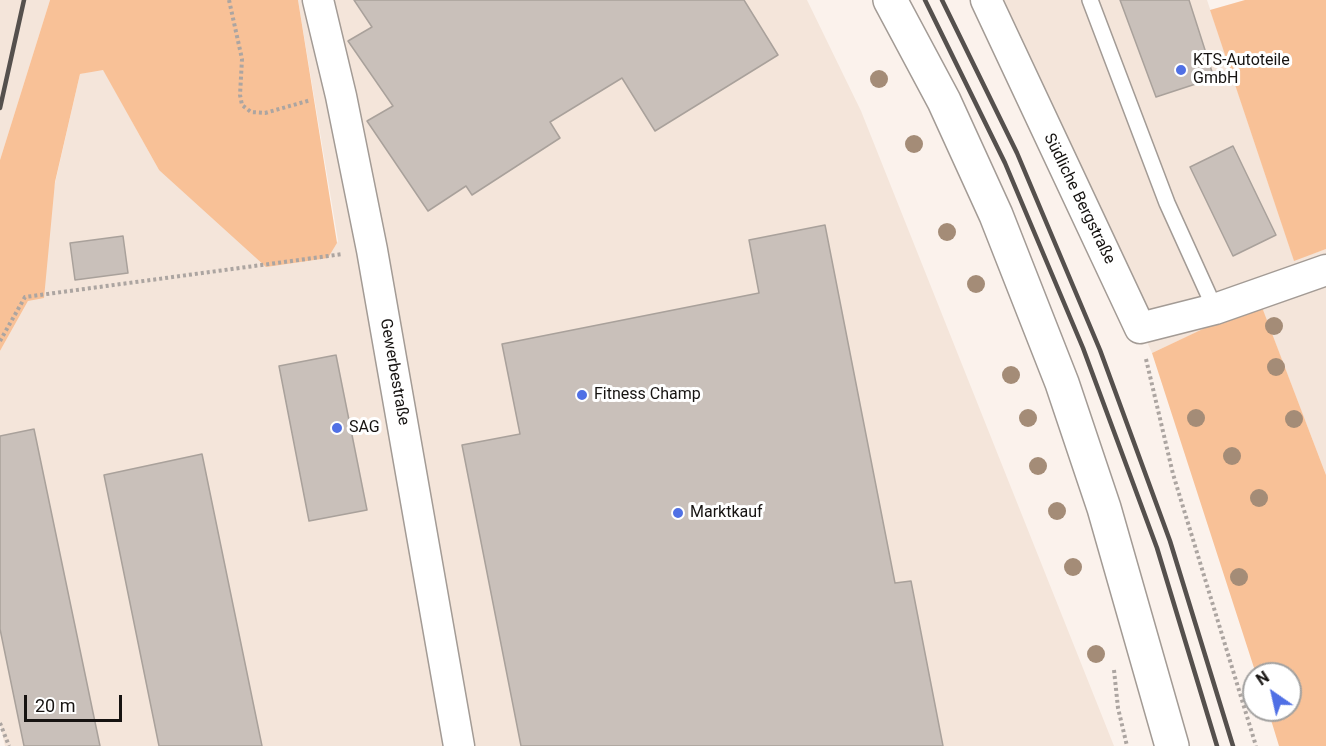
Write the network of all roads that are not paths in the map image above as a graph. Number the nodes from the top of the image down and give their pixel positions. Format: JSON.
{"nodes":[{"id":1,"x":318,"y":0,"type":"edge"},
{"id":2,"x":890,"y":0,"type":"edge"},
{"id":3,"x":986,"y":0,"type":"edge"},
{"id":4,"x":1090,"y":0,"type":"edge"},
{"id":5,"x":1326,"y":270,"type":"edge"},
{"id":6,"x":1215,"y":309,"type":"junction"},
{"id":7,"x":459,"y":746,"type":"edge"},
{"id":8,"x":1172,"y":746,"type":"edge"}],
"edges":[{"from":1,"to":7,"type":"street","name":"Gewerbestraße"},
{"from":2,"to":8,"type":"main road"},
{"from":3,"to":6,"type":"street","name":"Südliche Bergstraße"},
{"from":4,"to":6,"type":"lane"},
{"from":5,"to":6,"type":"street"}]}
